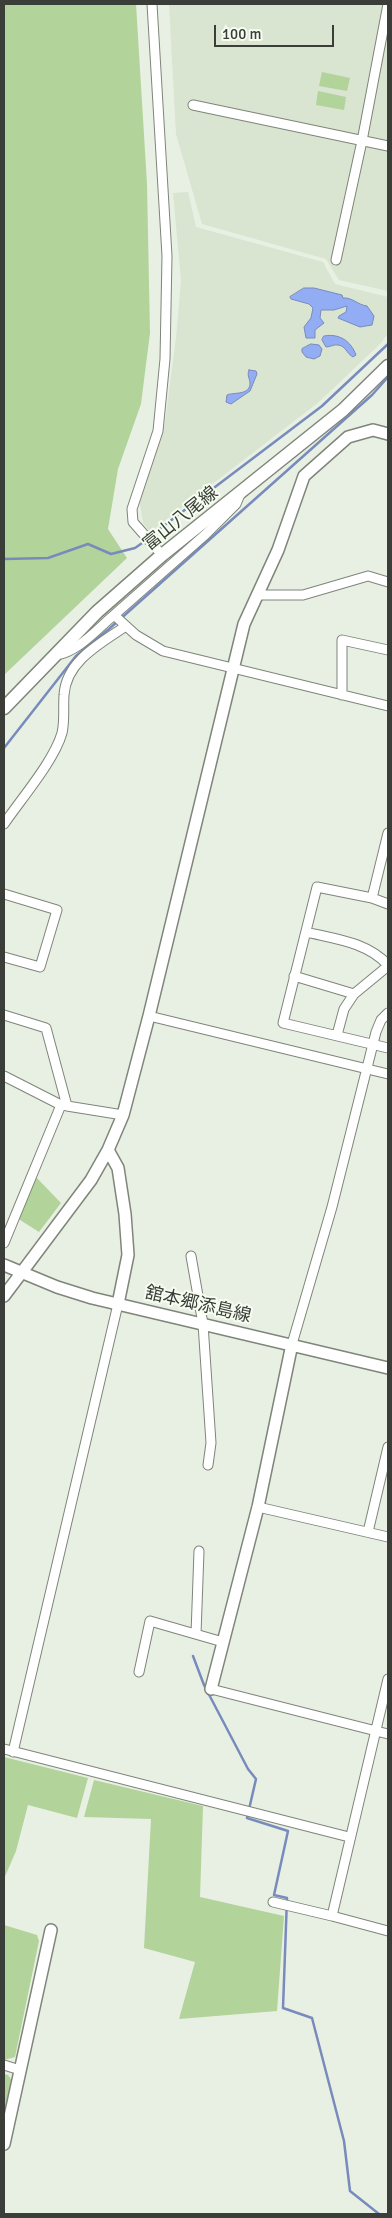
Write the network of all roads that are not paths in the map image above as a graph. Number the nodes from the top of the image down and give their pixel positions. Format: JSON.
{"nodes":[{"id":1,"x":152,"y":4,"type":"edge"},
{"id":2,"x":388,"y":4,"type":"edge"},
{"id":3,"x":193,"y":104,"type":"dead end"},
{"id":4,"x":362,"y":141,"type":"junction"},
{"id":5,"x":388,"y":146,"type":"edge"},
{"id":6,"x":336,"y":260,"type":"dead end"},
{"id":7,"x":388,"y":366,"type":"edge"},
{"id":8,"x":388,"y":434,"type":"edge"},
{"id":9,"x":241,"y":492,"type":"junction"},
{"id":10,"x":162,"y":555,"type":"junction"},
{"id":11,"x":388,"y":582,"type":"edge"},
{"id":12,"x":257,"y":595,"type":"junction"},
{"id":13,"x":120,"y":620,"type":"junction"},
{"id":14,"x":388,"y":650,"type":"edge"},
{"id":15,"x":53,"y":655,"type":"junction"},
{"id":16,"x":233,"y":669,"type":"junction"},
{"id":17,"x":342,"y":695,"type":"junction"},
{"id":18,"x":388,"y":706,"type":"edge"},
{"id":19,"x":4,"y":708,"type":"edge"},
{"id":20,"x":4,"y":824,"type":"edge"},
{"id":21,"x":388,"y":833,"type":"edge"},
{"id":22,"x":386,"y":854,"type":"edge"},
{"id":23,"x":4,"y":894,"type":"edge"},
{"id":24,"x":372,"y":898,"type":"junction"},
{"id":25,"x":388,"y":904,"type":"edge"},
{"id":26,"x":306,"y":932,"type":"junction"},
{"id":27,"x":4,"y":957,"type":"edge"},
{"id":28,"x":388,"y":966,"type":"edge"},
{"id":29,"x":294,"y":976,"type":"junction"},
{"id":30,"x":354,"y":994,"type":"junction"},
{"id":31,"x":388,"y":1013,"type":"edge"},
{"id":32,"x":4,"y":1015,"type":"edge"},
{"id":33,"x":149,"y":1016,"type":"junction"},
{"id":34,"x":337,"y":1036,"type":"junction"},
{"id":35,"x":373,"y":1044,"type":"junction"},
{"id":36,"x":388,"y":1048,"type":"edge"},
{"id":37,"x":367,"y":1069,"type":"junction"},
{"id":38,"x":388,"y":1074,"type":"edge"},
{"id":39,"x":4,"y":1076,"type":"edge"},
{"id":40,"x":64,"y":1105,"type":"junction"},
{"id":41,"x":123,"y":1115,"type":"junction"},
{"id":42,"x":108,"y":1150,"type":"junction"},
{"id":43,"x":4,"y":1243,"type":"edge"},
{"id":44,"x":191,"y":1256,"type":"dead end"},
{"id":45,"x":4,"y":1265,"type":"edge"},
{"id":46,"x":21,"y":1272,"type":"junction"},
{"id":47,"x":4,"y":1296,"type":"edge"},
{"id":48,"x":118,"y":1304,"type":"junction"},
{"id":49,"x":203,"y":1324,"type":"junction"},
{"id":50,"x":292,"y":1344,"type":"junction"},
{"id":51,"x":388,"y":1368,"type":"edge"},
{"id":52,"x":388,"y":1447,"type":"edge"},
{"id":53,"x":208,"y":1465,"type":"dead end"},
{"id":54,"x":258,"y":1507,"type":"junction"},
{"id":55,"x":368,"y":1532,"type":"junction"},
{"id":56,"x":388,"y":1538,"type":"edge"},
{"id":57,"x":199,"y":1551,"type":"dead end"},
{"id":58,"x":196,"y":1634,"type":"junction"},
{"id":59,"x":223,"y":1642,"type":"junction"},
{"id":60,"x":139,"y":1672,"type":"dead end"},
{"id":61,"x":388,"y":1679,"type":"edge"},
{"id":62,"x":211,"y":1689,"type":"joint"},
{"id":63,"x":375,"y":1730,"type":"junction"},
{"id":64,"x":388,"y":1734,"type":"edge"},
{"id":65,"x":8,"y":1750,"type":"edge"},
{"id":66,"x":349,"y":1837,"type":"junction"},
{"id":67,"x":273,"y":1902,"type":"dead end"},
{"id":68,"x":332,"y":1916,"type":"junction"},
{"id":69,"x":51,"y":1930,"type":"dead end"},
{"id":70,"x":388,"y":1931,"type":"edge"},
{"id":71,"x":4,"y":2065,"type":"edge"},
{"id":72,"x":20,"y":2070,"type":"junction"},
{"id":73,"x":4,"y":2144,"type":"edge"}],
"edges":[{"from":1,"to":10,"type":"street"},
{"from":2,"to":4,"type":"street"},
{"from":3,"to":4,"type":"street"},
{"from":4,"to":5,"type":"street"},
{"from":4,"to":6,"type":"street"},
{"from":7,"to":9,"type":"main road","name":"富山八尾線"},
{"from":8,"to":12,"type":"street"},
{"from":9,"to":10,"type":"main road","name":"富山八尾線"},
{"from":9,"to":13,"type":"street"},
{"from":10,"to":15,"type":"main road","name":"富山八尾線"},
{"from":11,"to":12,"type":"street"},
{"from":12,"to":16,"type":"street"},
{"from":13,"to":15,"type":"street"},
{"from":13,"to":16,"type":"street"},
{"from":13,"to":20,"type":"street"},
{"from":14,"to":17,"type":"street"},
{"from":15,"to":19,"type":"main road","name":"富山八尾線"},
{"from":16,"to":17,"type":"street"},
{"from":16,"to":33,"type":"street"},
{"from":17,"to":18,"type":"street"},
{"from":21,"to":22,"type":"street"},
{"from":22,"to":24,"type":"street"},
{"from":23,"to":27,"type":"street"},
{"from":24,"to":25,"type":"street"},
{"from":24,"to":26,"type":"street"},
{"from":26,"to":28,"type":"street"},
{"from":26,"to":29,"type":"street"},
{"from":28,"to":30,"type":"street"},
{"from":29,"to":30,"type":"street"},
{"from":29,"to":34,"type":"street"},
{"from":30,"to":34,"type":"street"},
{"from":31,"to":35,"type":"street"},
{"from":32,"to":40,"type":"street"},
{"from":33,"to":37,"type":"street"},
{"from":33,"to":41,"type":"street"},
{"from":34,"to":35,"type":"street"},
{"from":35,"to":36,"type":"street"},
{"from":35,"to":37,"type":"street"},
{"from":37,"to":38,"type":"street"},
{"from":37,"to":50,"type":"street"},
{"from":39,"to":40,"type":"street"},
{"from":40,"to":41,"type":"street"},
{"from":40,"to":43,"type":"street"},
{"from":41,"to":42,"type":"street"},
{"from":42,"to":46,"type":"street"},
{"from":42,"to":48,"type":"street"},
{"from":44,"to":49,"type":"street"},
{"from":45,"to":46,"type":"street","name":"舘本郷添島線"},
{"from":46,"to":47,"type":"street"},
{"from":46,"to":48,"type":"street","name":"舘本郷添島線"},
{"from":48,"to":49,"type":"street","name":"舘本郷添島線"},
{"from":48,"to":65,"type":"street"},
{"from":49,"to":50,"type":"street","name":"舘本郷添島線"},
{"from":49,"to":53,"type":"street"},
{"from":50,"to":51,"type":"street","name":"舘本郷添島線"},
{"from":50,"to":54,"type":"street"},
{"from":52,"to":55,"type":"street"},
{"from":54,"to":55,"type":"street"},
{"from":54,"to":59,"type":"street"},
{"from":55,"to":56,"type":"street"},
{"from":57,"to":58,"type":"street"},
{"from":58,"to":59,"type":"street"},
{"from":58,"to":60,"type":"street"},
{"from":59,"to":62,"type":"street"},
{"from":61,"to":63,"type":"street"},
{"from":62,"to":63,"type":"street"},
{"from":63,"to":64,"type":"street"},
{"from":63,"to":66,"type":"street"},
{"from":65,"to":66,"type":"street"},
{"from":66,"to":68,"type":"street"},
{"from":67,"to":68,"type":"street"},
{"from":68,"to":70,"type":"street"},
{"from":69,"to":72,"type":"street"},
{"from":71,"to":72,"type":"street"},
{"from":72,"to":73,"type":"street"}]}
